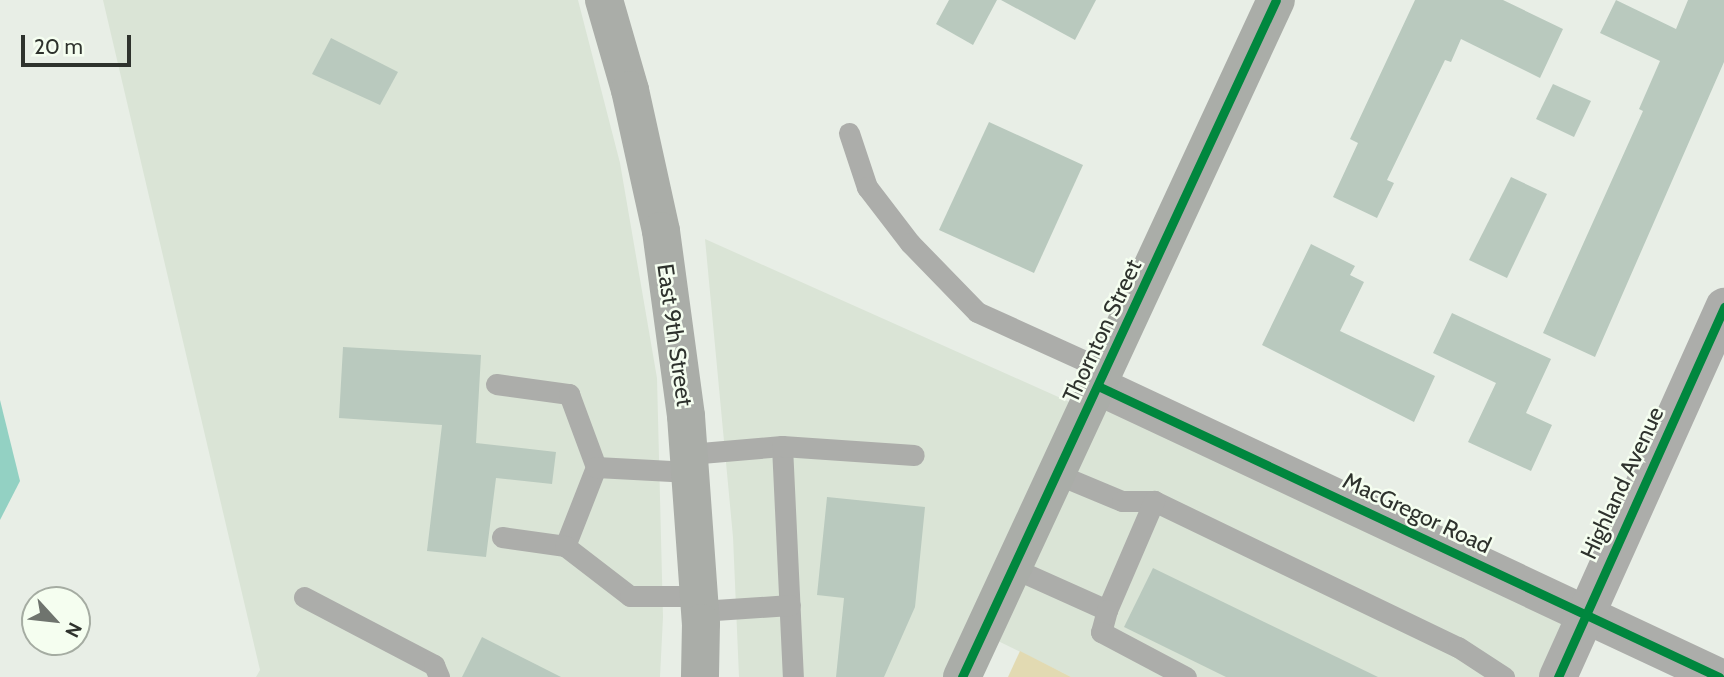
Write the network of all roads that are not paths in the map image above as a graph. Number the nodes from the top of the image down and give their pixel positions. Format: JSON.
{"nodes":[{"id":1,"x":604,"y":0,"type":"edge"},
{"id":2,"x":1276,"y":0,"type":"edge"},
{"id":3,"x":849,"y":134,"type":"dead end"},
{"id":4,"x":1724,"y":307,"type":"edge"},
{"id":5,"x":1102,"y":378,"type":"junction"},
{"id":6,"x":496,"y":384,"type":"dead end"},
{"id":7,"x":782,"y":446,"type":"junction"},
{"id":8,"x":914,"y":455,"type":"dead end"},
{"id":9,"x":689,"y":463,"type":"junction"},
{"id":10,"x":596,"y":467,"type":"junction"},
{"id":11,"x":1057,"y":474,"type":"junction"},
{"id":12,"x":1154,"y":501,"type":"junction"},
{"id":13,"x":502,"y":537,"type":"dead end"},
{"id":14,"x":565,"y":546,"type":"junction"},
{"id":15,"x":1013,"y":568,"type":"junction"},
{"id":16,"x":303,"y":597,"type":"dead end"},
{"id":17,"x":699,"y":604,"type":"junction"},
{"id":18,"x":790,"y":605,"type":"junction"},
{"id":19,"x":1107,"y":610,"type":"junction"},
{"id":20,"x":1584,"y":612,"type":"junction"},
{"id":21,"x":1473,"y":668,"type":"edge"},
{"id":22,"x":439,"y":677,"type":"edge"},
{"id":23,"x":700,"y":677,"type":"edge"},
{"id":24,"x":793,"y":677,"type":"edge"},
{"id":25,"x":962,"y":677,"type":"edge"},
{"id":26,"x":1186,"y":677,"type":"edge"},
{"id":27,"x":1504,"y":677,"type":"edge"},
{"id":28,"x":1558,"y":677,"type":"edge"},
{"id":29,"x":1720,"y":677,"type":"edge"}],
"edges":[{"from":1,"to":9,"type":"street","name":"East 9th Street"},
{"from":2,"to":5,"type":"street","name":"Thornton Street"},
{"from":3,"to":5,"type":"lane"},
{"from":4,"to":20,"type":"street","name":"Highland Avenue"},
{"from":5,"to":11,"type":"street","name":"Thornton Street"},
{"from":5,"to":20,"type":"street","name":"MacGregor Road"},
{"from":6,"to":10,"type":"lane"},
{"from":7,"to":8,"type":"lane"},
{"from":7,"to":9,"type":"lane"},
{"from":7,"to":18,"type":"lane"},
{"from":9,"to":10,"type":"lane"},
{"from":9,"to":17,"type":"street","name":"East 9th Street"},
{"from":10,"to":14,"type":"lane"},
{"from":11,"to":12,"type":"lane"},
{"from":11,"to":15,"type":"street","name":"Thornton Street"},
{"from":12,"to":19,"type":"lane"},
{"from":12,"to":21,"type":"lane"},
{"from":13,"to":14,"type":"lane"},
{"from":14,"to":17,"type":"lane"},
{"from":15,"to":19,"type":"lane"},
{"from":15,"to":25,"type":"street","name":"Thornton Street"},
{"from":16,"to":22,"type":"lane"},
{"from":17,"to":18,"type":"lane"},
{"from":17,"to":23,"type":"street","name":"East 9th Street"},
{"from":18,"to":24,"type":"lane"},
{"from":19,"to":26,"type":"lane"},
{"from":20,"to":28,"type":"street","name":"Highland Avenue"},
{"from":20,"to":29,"type":"street","name":"MacGregor Road"},
{"from":21,"to":27,"type":"lane"}]}
